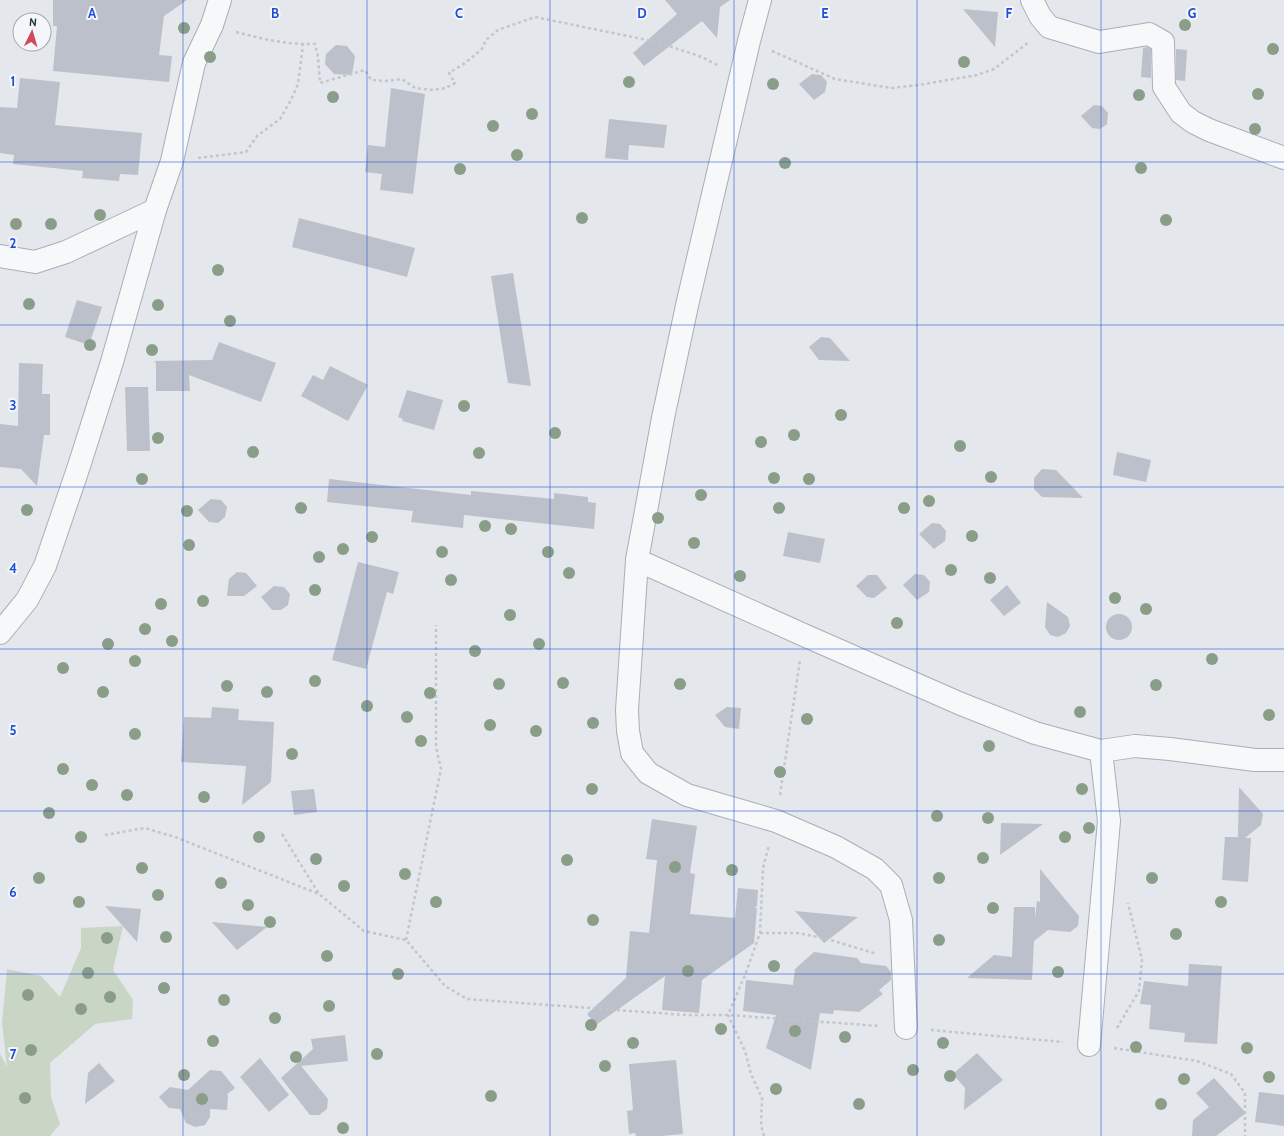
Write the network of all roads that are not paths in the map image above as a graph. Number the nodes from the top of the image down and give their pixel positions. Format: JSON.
{"nodes":[{"id":1,"x":220,"y":0,"type":"edge"},
{"id":2,"x":760,"y":0,"type":"edge"},
{"id":3,"x":1032,"y":0,"type":"edge"},
{"id":4,"x":1284,"y":158,"type":"edge"},
{"id":5,"x":155,"y":210,"type":"junction"},
{"id":6,"x":0,"y":256,"type":"edge"},
{"id":7,"x":637,"y":560,"type":"junction"},
{"id":8,"x":0,"y":633,"type":"edge"},
{"id":9,"x":1101,"y":751,"type":"junction"},
{"id":10,"x":1284,"y":760,"type":"edge"},
{"id":11,"x":906,"y":1028,"type":"road end"},
{"id":12,"x":1097,"y":1046,"type":"road end"}],
"edges":[{"from":1,"to":5,"type":"street"},
{"from":2,"to":7,"type":"street"},
{"from":3,"to":4,"type":"street"},
{"from":5,"to":6,"type":"street"},
{"from":5,"to":8,"type":"street"},
{"from":7,"to":9,"type":"street"},
{"from":7,"to":11,"type":"street"},
{"from":9,"to":10,"type":"street"},
{"from":9,"to":12,"type":"street"}]}
